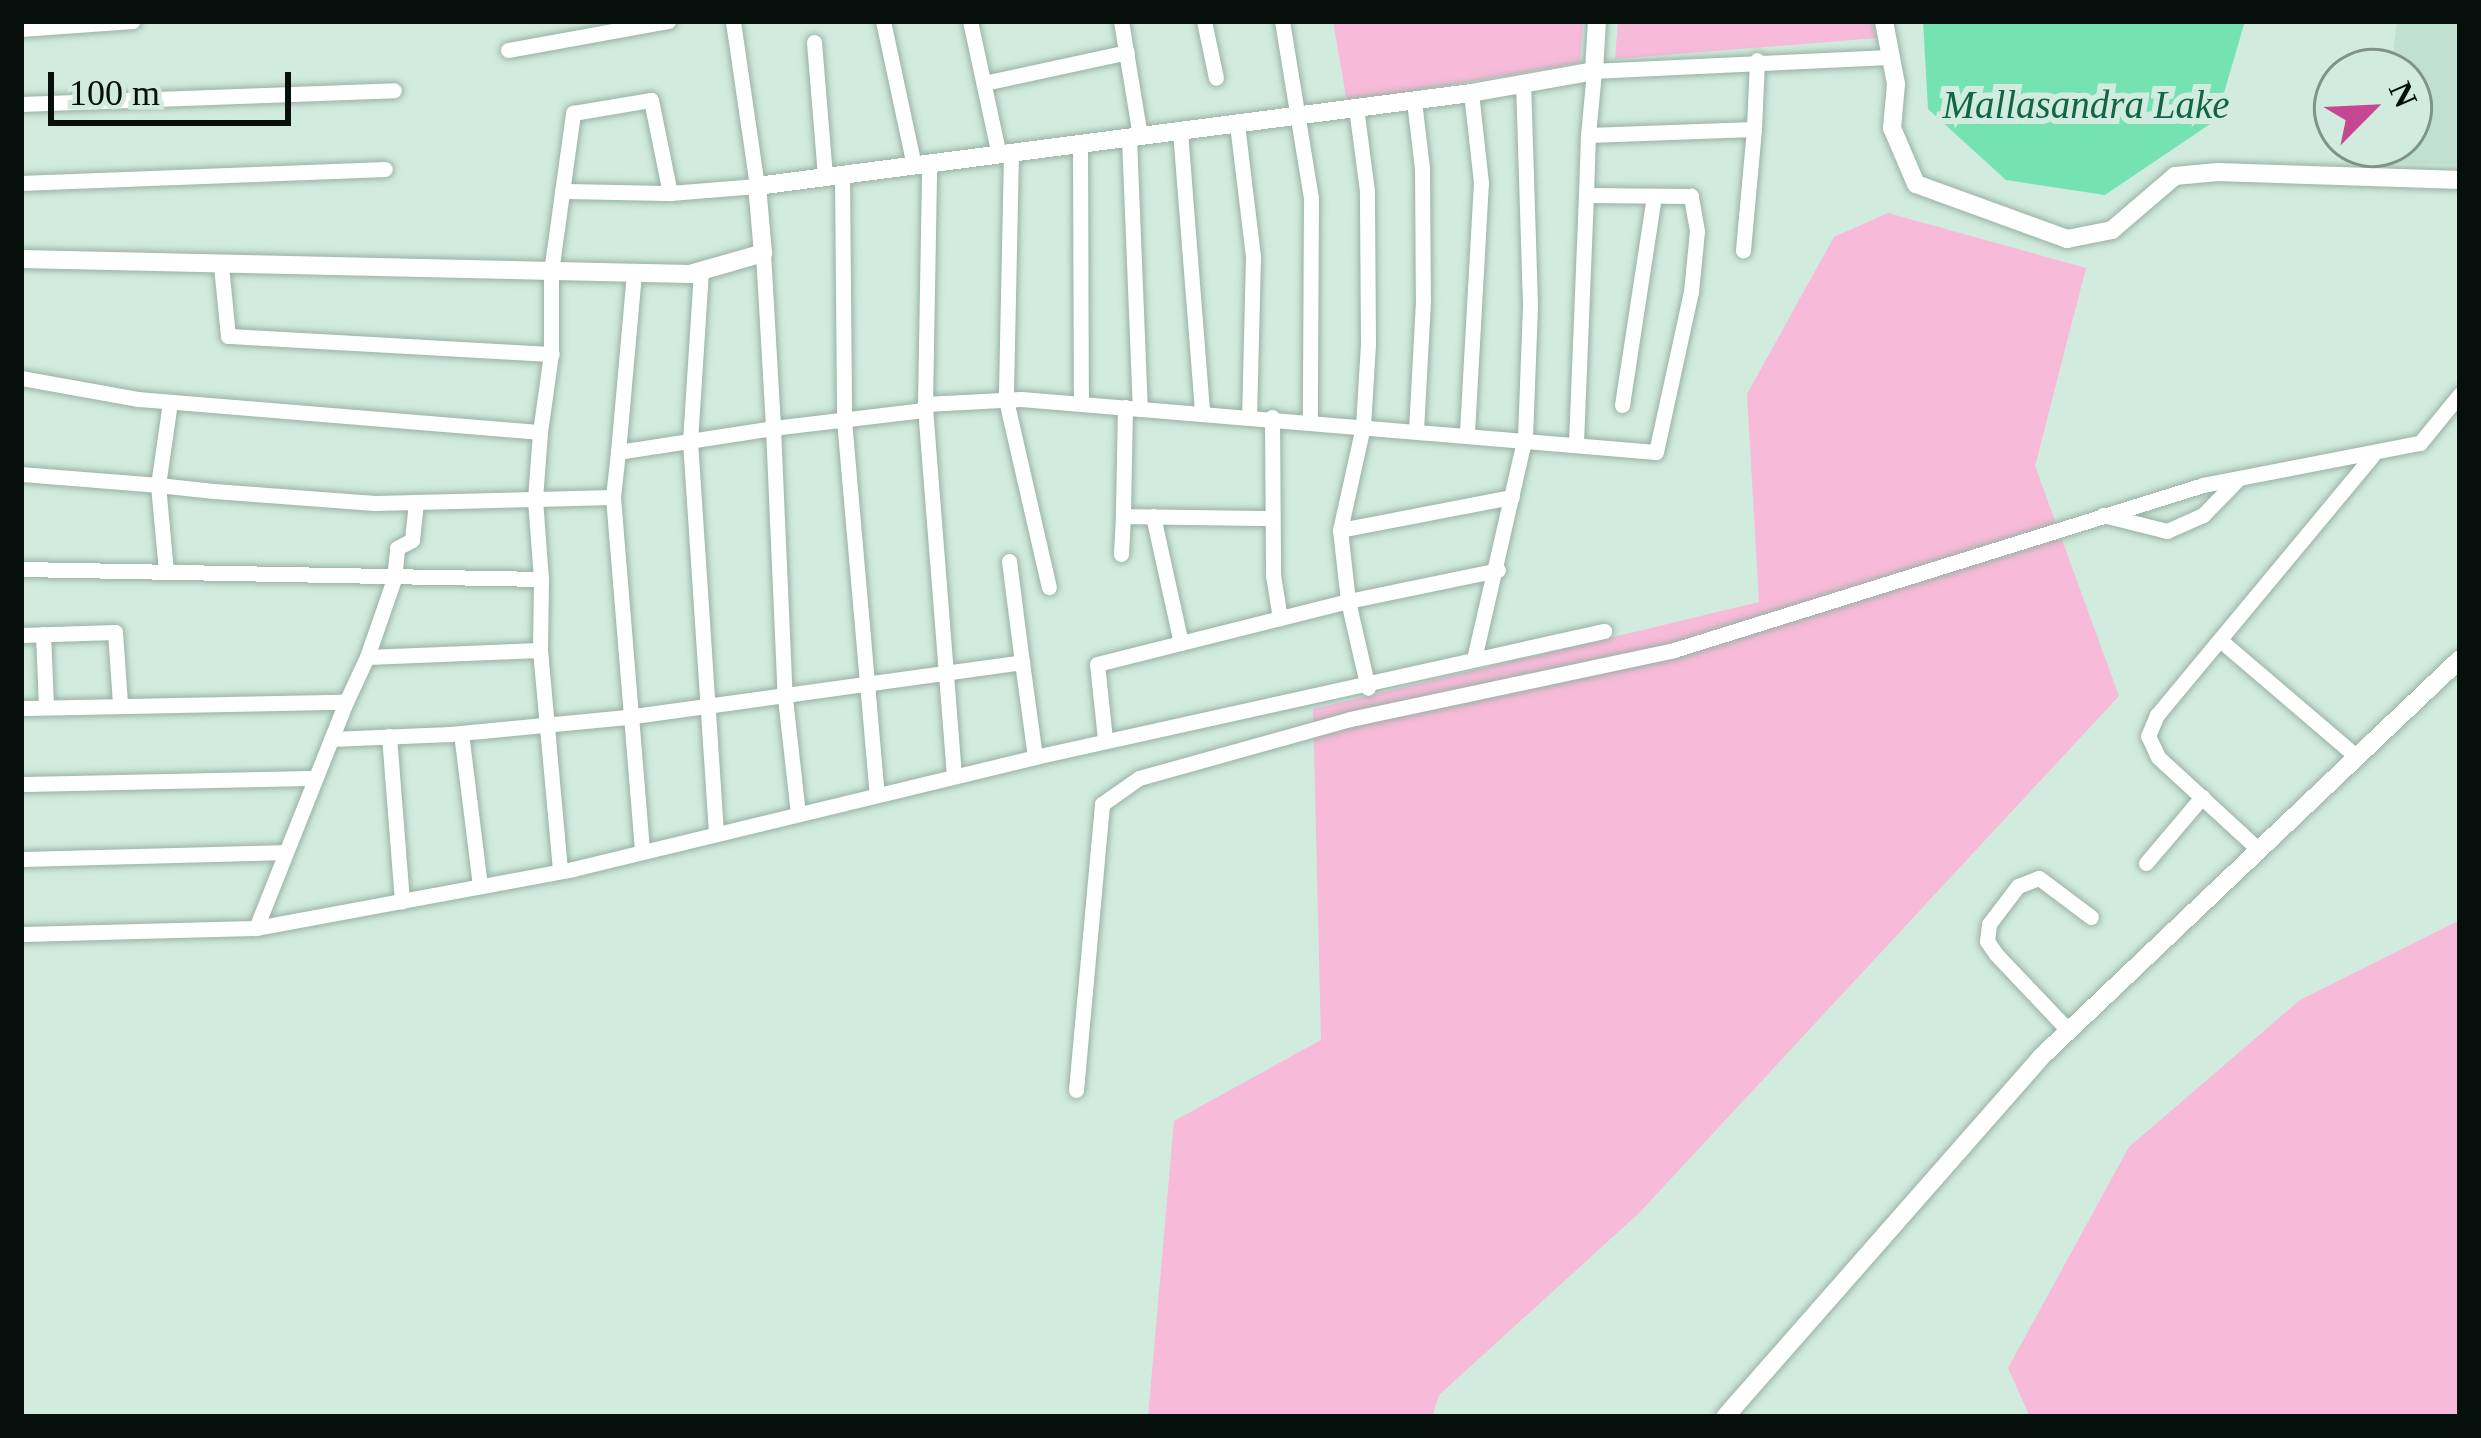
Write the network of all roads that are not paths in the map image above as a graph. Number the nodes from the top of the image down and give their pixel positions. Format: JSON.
{"nodes":[{"id":1,"x":133,"y":21,"type":"edge"},
{"id":2,"x":668,"y":21,"type":"edge"},
{"id":3,"x":733,"y":21,"type":"edge"},
{"id":4,"x":884,"y":21,"type":"edge"},
{"id":5,"x":970,"y":21,"type":"edge"},
{"id":6,"x":1121,"y":21,"type":"edge"},
{"id":7,"x":1204,"y":21,"type":"edge"},
{"id":8,"x":1282,"y":21,"type":"edge"},
{"id":9,"x":1597,"y":21,"type":"edge"},
{"id":10,"x":1884,"y":21,"type":"edge"},
{"id":11,"x":21,"y":29,"type":"edge"},
{"id":12,"x":814,"y":42,"type":"dead end"},
{"id":13,"x":508,"y":50,"type":"dead end"},
{"id":14,"x":1127,"y":52,"type":"junction"},
{"id":15,"x":1892,"y":57,"type":"junction"},
{"id":16,"x":1757,"y":60,"type":"junction"},
{"id":17,"x":1594,"y":71,"type":"junction"},
{"id":18,"x":1216,"y":79,"type":"dead end"},
{"id":19,"x":984,"y":83,"type":"junction"},
{"id":20,"x":1523,"y":84,"type":"junction"},
{"id":21,"x":394,"y":91,"type":"dead end"},
{"id":22,"x":1471,"y":94,"type":"junction"},
{"id":23,"x":1414,"y":101,"type":"junction"},
{"id":24,"x":21,"y":104,"type":"edge"},
{"id":25,"x":1356,"y":108,"type":"junction"},
{"id":26,"x":1301,"y":116,"type":"junction"},
{"id":27,"x":1237,"y":124,"type":"junction"},
{"id":28,"x":1754,"y":129,"type":"junction"},
{"id":29,"x":1180,"y":131,"type":"junction"},
{"id":30,"x":1588,"y":135,"type":"junction"},
{"id":31,"x":1134,"y":137,"type":"junction"},
{"id":32,"x":1081,"y":144,"type":"junction"},
{"id":33,"x":1005,"y":154,"type":"junction"},
{"id":34,"x":922,"y":165,"type":"junction"},
{"id":35,"x":385,"y":170,"type":"dead end"},
{"id":36,"x":833,"y":176,"type":"junction"},
{"id":37,"x":2460,"y":180,"type":"edge"},
{"id":38,"x":21,"y":182,"type":"edge"},
{"id":39,"x":757,"y":186,"type":"junction"},
{"id":40,"x":562,"y":191,"type":"junction"},
{"id":41,"x":670,"y":193,"type":"junction"},
{"id":42,"x":1586,"y":195,"type":"junction"},
{"id":43,"x":1654,"y":196,"type":"junction"},
{"id":44,"x":1743,"y":251,"type":"dead end"},
{"id":45,"x":763,"y":254,"type":"junction"},
{"id":46,"x":21,"y":259,"type":"edge"},
{"id":47,"x":221,"y":266,"type":"junction"},
{"id":48,"x":701,"y":271,"type":"junction"},
{"id":49,"x":550,"y":272,"type":"junction"},
{"id":50,"x":634,"y":273,"type":"junction"},
{"id":51,"x":551,"y":354,"type":"junction"},
{"id":52,"x":21,"y":378,"type":"edge"},
{"id":53,"x":2460,"y":394,"type":"edge"},
{"id":54,"x":1006,"y":400,"type":"junction"},
{"id":55,"x":170,"y":402,"type":"junction"},
{"id":56,"x":1081,"y":404,"type":"junction"},
{"id":57,"x":1622,"y":405,"type":"dead end"},
{"id":58,"x":925,"y":407,"type":"junction"},
{"id":59,"x":1132,"y":408,"type":"junction"},
{"id":60,"x":1202,"y":413,"type":"junction"},
{"id":61,"x":1249,"y":416,"type":"junction"},
{"id":62,"x":1272,"y":417,"type":"junction"},
{"id":63,"x":844,"y":420,"type":"junction"},
{"id":64,"x":1310,"y":420,"type":"junction"},
{"id":65,"x":1363,"y":426,"type":"junction"},
{"id":66,"x":773,"y":428,"type":"junction"},
{"id":67,"x":1416,"y":429,"type":"junction"},
{"id":68,"x":541,"y":432,"type":"junction"},
{"id":69,"x":1467,"y":432,"type":"junction"},
{"id":70,"x":1525,"y":437,"type":"junction"},
{"id":71,"x":690,"y":441,"type":"junction"},
{"id":72,"x":1576,"y":443,"type":"junction"},
{"id":73,"x":618,"y":452,"type":"junction"},
{"id":74,"x":2372,"y":456,"type":"junction"},
{"id":75,"x":21,"y":474,"type":"edge"},
{"id":76,"x":2238,"y":479,"type":"junction"},
{"id":77,"x":158,"y":485,"type":"junction"},
{"id":78,"x":613,"y":497,"type":"junction"},
{"id":79,"x":1512,"y":497,"type":"junction"},
{"id":80,"x":535,"y":499,"type":"junction"},
{"id":81,"x":416,"y":502,"type":"junction"},
{"id":82,"x":2104,"y":515,"type":"junction"},
{"id":83,"x":1124,"y":516,"type":"junction"},
{"id":84,"x":1153,"y":516,"type":"junction"},
{"id":85,"x":1271,"y":518,"type":"junction"},
{"id":86,"x":1340,"y":530,"type":"junction"},
{"id":87,"x":1121,"y":554,"type":"dead end"},
{"id":88,"x":1009,"y":561,"type":"dead end"},
{"id":89,"x":21,"y":569,"type":"edge"},
{"id":90,"x":1498,"y":570,"type":"junction"},
{"id":91,"x":166,"y":571,"type":"junction"},
{"id":92,"x":394,"y":579,"type":"junction"},
{"id":93,"x":541,"y":580,"type":"junction"},
{"id":94,"x":1049,"y":587,"type":"dead end"},
{"id":95,"x":1348,"y":601,"type":"junction"},
{"id":96,"x":1280,"y":618,"type":"junction"},
{"id":97,"x":1604,"y":631,"type":"dead end"},
{"id":98,"x":43,"y":634,"type":"junction"},
{"id":99,"x":21,"y":635,"type":"edge"},
{"id":100,"x":2219,"y":640,"type":"junction"},
{"id":101,"x":1181,"y":643,"type":"junction"},
{"id":102,"x":540,"y":650,"type":"junction"},
{"id":103,"x":367,"y":657,"type":"junction"},
{"id":104,"x":1474,"y":659,"type":"junction"},
{"id":105,"x":2460,"y":659,"type":"edge"},
{"id":106,"x":1022,"y":662,"type":"junction"},
{"id":107,"x":943,"y":674,"type":"junction"},
{"id":108,"x":863,"y":686,"type":"junction"},
{"id":109,"x":1368,"y":688,"type":"junction"},
{"id":110,"x":785,"y":698,"type":"junction"},
{"id":111,"x":346,"y":701,"type":"junction"},
{"id":112,"x":120,"y":704,"type":"junction"},
{"id":113,"x":46,"y":706,"type":"junction"},
{"id":114,"x":711,"y":707,"type":"junction"},
{"id":115,"x":21,"y":708,"type":"edge"},
{"id":116,"x":627,"y":717,"type":"junction"},
{"id":117,"x":543,"y":725,"type":"junction"},
{"id":118,"x":461,"y":733,"type":"junction"},
{"id":119,"x":389,"y":736,"type":"junction"},
{"id":120,"x":331,"y":739,"type":"junction"},
{"id":121,"x":1106,"y":739,"type":"junction"},
{"id":122,"x":2357,"y":757,"type":"junction"},
{"id":123,"x":1034,"y":758,"type":"junction"},
{"id":124,"x":954,"y":776,"type":"junction"},
{"id":125,"x":313,"y":778,"type":"junction"},
{"id":126,"x":21,"y":784,"type":"edge"},
{"id":127,"x":877,"y":794,"type":"junction"},
{"id":128,"x":2202,"y":797,"type":"junction"},
{"id":129,"x":798,"y":813,"type":"junction"},
{"id":130,"x":716,"y":833,"type":"junction"},
{"id":131,"x":2259,"y":850,"type":"junction"},
{"id":132,"x":642,"y":851,"type":"junction"},
{"id":133,"x":282,"y":852,"type":"junction"},
{"id":134,"x":21,"y":859,"type":"edge"},
{"id":135,"x":2146,"y":862,"type":"dead end"},
{"id":136,"x":560,"y":871,"type":"junction"},
{"id":137,"x":480,"y":886,"type":"junction"},
{"id":138,"x":402,"y":901,"type":"junction"},
{"id":139,"x":2091,"y":917,"type":"dead end"},
{"id":140,"x":256,"y":928,"type":"junction"},
{"id":141,"x":21,"y":934,"type":"edge"},
{"id":142,"x":2068,"y":1030,"type":"junction"},
{"id":143,"x":1076,"y":1090,"type":"dead end"},
{"id":144,"x":1725,"y":1417,"type":"edge"}],
"edges":[{"from":1,"to":11,"type":"street"},
{"from":2,"to":13,"type":"street"},
{"from":3,"to":39,"type":"street"},
{"from":4,"to":34,"type":"street"},
{"from":5,"to":19,"type":"street"},
{"from":6,"to":14,"type":"street"},
{"from":7,"to":18,"type":"street"},
{"from":8,"to":26,"type":"street"},
{"from":9,"to":17,"type":"street"},
{"from":10,"to":15,"type":"street"},
{"from":12,"to":36,"type":"street"},
{"from":14,"to":19,"type":"street"},
{"from":14,"to":31,"type":"street"},
{"from":15,"to":16,"type":"street"},
{"from":15,"to":37,"type":"street"},
{"from":16,"to":17,"type":"street"},
{"from":16,"to":28,"type":"street"},
{"from":17,"to":20,"type":"street"},
{"from":17,"to":30,"type":"street"},
{"from":19,"to":33,"type":"street"},
{"from":20,"to":22,"type":"street"},
{"from":20,"to":70,"type":"street"},
{"from":21,"to":24,"type":"street"},
{"from":22,"to":23,"type":"street"},
{"from":22,"to":69,"type":"street"},
{"from":23,"to":25,"type":"street"},
{"from":23,"to":67,"type":"street"},
{"from":25,"to":26,"type":"street"},
{"from":25,"to":65,"type":"street"},
{"from":26,"to":27,"type":"street"},
{"from":26,"to":64,"type":"street"},
{"from":27,"to":29,"type":"street"},
{"from":27,"to":61,"type":"street"},
{"from":28,"to":30,"type":"street"},
{"from":28,"to":44,"type":"street"},
{"from":29,"to":31,"type":"street"},
{"from":29,"to":60,"type":"street"},
{"from":30,"to":42,"type":"street"},
{"from":31,"to":32,"type":"street"},
{"from":31,"to":59,"type":"street"},
{"from":32,"to":33,"type":"street"},
{"from":32,"to":56,"type":"street"},
{"from":33,"to":34,"type":"street"},
{"from":33,"to":54,"type":"street"},
{"from":34,"to":36,"type":"street"},
{"from":34,"to":58,"type":"street"},
{"from":35,"to":38,"type":"street"},
{"from":36,"to":39,"type":"street"},
{"from":36,"to":63,"type":"street"},
{"from":39,"to":41,"type":"street"},
{"from":39,"to":45,"type":"street"},
{"from":40,"to":41,"type":"street"},
{"from":40,"to":41,"type":"street"},
{"from":40,"to":49,"type":"street"},
{"from":42,"to":43,"type":"street"},
{"from":42,"to":72,"type":"street"},
{"from":43,"to":57,"type":"street"},
{"from":43,"to":72,"type":"street"},
{"from":45,"to":48,"type":"street"},
{"from":45,"to":66,"type":"street"},
{"from":46,"to":47,"type":"street"},
{"from":47,"to":49,"type":"street"},
{"from":47,"to":51,"type":"street"},
{"from":48,"to":50,"type":"street"},
{"from":48,"to":71,"type":"street"},
{"from":49,"to":50,"type":"street"},
{"from":49,"to":51,"type":"street"},
{"from":50,"to":73,"type":"street"},
{"from":51,"to":68,"type":"street"},
{"from":52,"to":55,"type":"street"},
{"from":53,"to":74,"type":"street"},
{"from":54,"to":56,"type":"street"},
{"from":54,"to":58,"type":"street"},
{"from":54,"to":94,"type":"street"},
{"from":55,"to":68,"type":"street"},
{"from":55,"to":77,"type":"street"},
{"from":56,"to":59,"type":"street"},
{"from":58,"to":63,"type":"street"},
{"from":58,"to":107,"type":"street"},
{"from":59,"to":60,"type":"street"},
{"from":59,"to":83,"type":"street"},
{"from":60,"to":61,"type":"street"},
{"from":61,"to":62,"type":"street"},
{"from":62,"to":64,"type":"street"},
{"from":62,"to":85,"type":"street"},
{"from":63,"to":66,"type":"street"},
{"from":63,"to":108,"type":"street"},
{"from":64,"to":65,"type":"street"},
{"from":65,"to":67,"type":"street"},
{"from":65,"to":86,"type":"street"},
{"from":66,"to":71,"type":"street"},
{"from":66,"to":110,"type":"street"},
{"from":67,"to":69,"type":"street"},
{"from":68,"to":80,"type":"street"},
{"from":69,"to":70,"type":"street"},
{"from":70,"to":72,"type":"street"},
{"from":70,"to":79,"type":"street"},
{"from":71,"to":73,"type":"street"},
{"from":71,"to":114,"type":"street"},
{"from":73,"to":78,"type":"street"},
{"from":74,"to":76,"type":"street"},
{"from":74,"to":100,"type":"street"},
{"from":75,"to":77,"type":"street"},
{"from":76,"to":82,"type":"street"},
{"from":76,"to":82,"type":"street"},
{"from":77,"to":81,"type":"street"},
{"from":77,"to":91,"type":"street"},
{"from":78,"to":80,"type":"street"},
{"from":78,"to":116,"type":"street"},
{"from":79,"to":86,"type":"street"},
{"from":79,"to":90,"type":"street"},
{"from":80,"to":81,"type":"street"},
{"from":80,"to":93,"type":"street"},
{"from":81,"to":92,"type":"street"},
{"from":82,"to":143,"type":"street"},
{"from":83,"to":84,"type":"street"},
{"from":83,"to":87,"type":"street"},
{"from":84,"to":85,"type":"street"},
{"from":84,"to":101,"type":"street"},
{"from":85,"to":96,"type":"street"},
{"from":86,"to":95,"type":"street"},
{"from":88,"to":106,"type":"street"},
{"from":89,"to":91,"type":"street"},
{"from":90,"to":95,"type":"street"},
{"from":90,"to":104,"type":"street"},
{"from":91,"to":92,"type":"street"},
{"from":92,"to":93,"type":"street"},
{"from":92,"to":103,"type":"street"},
{"from":93,"to":102,"type":"street"},
{"from":95,"to":96,"type":"street"},
{"from":95,"to":109,"type":"street"},
{"from":96,"to":101,"type":"street"},
{"from":97,"to":104,"type":"street"},
{"from":98,"to":99,"type":"street"},
{"from":98,"to":112,"type":"street"},
{"from":98,"to":113,"type":"street"},
{"from":100,"to":122,"type":"street"},
{"from":100,"to":128,"type":"street"},
{"from":101,"to":121,"type":"street"},
{"from":102,"to":103,"type":"street"},
{"from":102,"to":117,"type":"street"},
{"from":103,"to":111,"type":"street"},
{"from":104,"to":109,"type":"street"},
{"from":105,"to":122,"type":"street"},
{"from":106,"to":107,"type":"street"},
{"from":106,"to":123,"type":"street"},
{"from":107,"to":108,"type":"street"},
{"from":107,"to":124,"type":"street"},
{"from":108,"to":110,"type":"street"},
{"from":108,"to":127,"type":"street"},
{"from":109,"to":121,"type":"street"},
{"from":110,"to":114,"type":"street"},
{"from":110,"to":129,"type":"street"},
{"from":111,"to":112,"type":"street"},
{"from":111,"to":120,"type":"street"},
{"from":112,"to":113,"type":"street"},
{"from":113,"to":115,"type":"street"},
{"from":114,"to":116,"type":"street"},
{"from":114,"to":130,"type":"street"},
{"from":116,"to":117,"type":"street"},
{"from":116,"to":132,"type":"street"},
{"from":117,"to":118,"type":"street"},
{"from":117,"to":136,"type":"street"},
{"from":118,"to":119,"type":"street"},
{"from":118,"to":137,"type":"street"},
{"from":119,"to":120,"type":"street"},
{"from":119,"to":138,"type":"street"},
{"from":120,"to":125,"type":"street"},
{"from":121,"to":123,"type":"street"},
{"from":122,"to":131,"type":"street"},
{"from":123,"to":124,"type":"street"},
{"from":124,"to":127,"type":"street"},
{"from":125,"to":126,"type":"street"},
{"from":125,"to":133,"type":"street"},
{"from":127,"to":129,"type":"street"},
{"from":128,"to":131,"type":"street"},
{"from":128,"to":135,"type":"street"},
{"from":129,"to":130,"type":"street"},
{"from":130,"to":132,"type":"street"},
{"from":131,"to":142,"type":"street"},
{"from":132,"to":136,"type":"street"},
{"from":133,"to":134,"type":"street"},
{"from":133,"to":140,"type":"street"},
{"from":136,"to":137,"type":"street"},
{"from":137,"to":138,"type":"street"},
{"from":138,"to":140,"type":"street"},
{"from":139,"to":142,"type":"street"},
{"from":140,"to":141,"type":"street"},
{"from":142,"to":144,"type":"street"}]}
